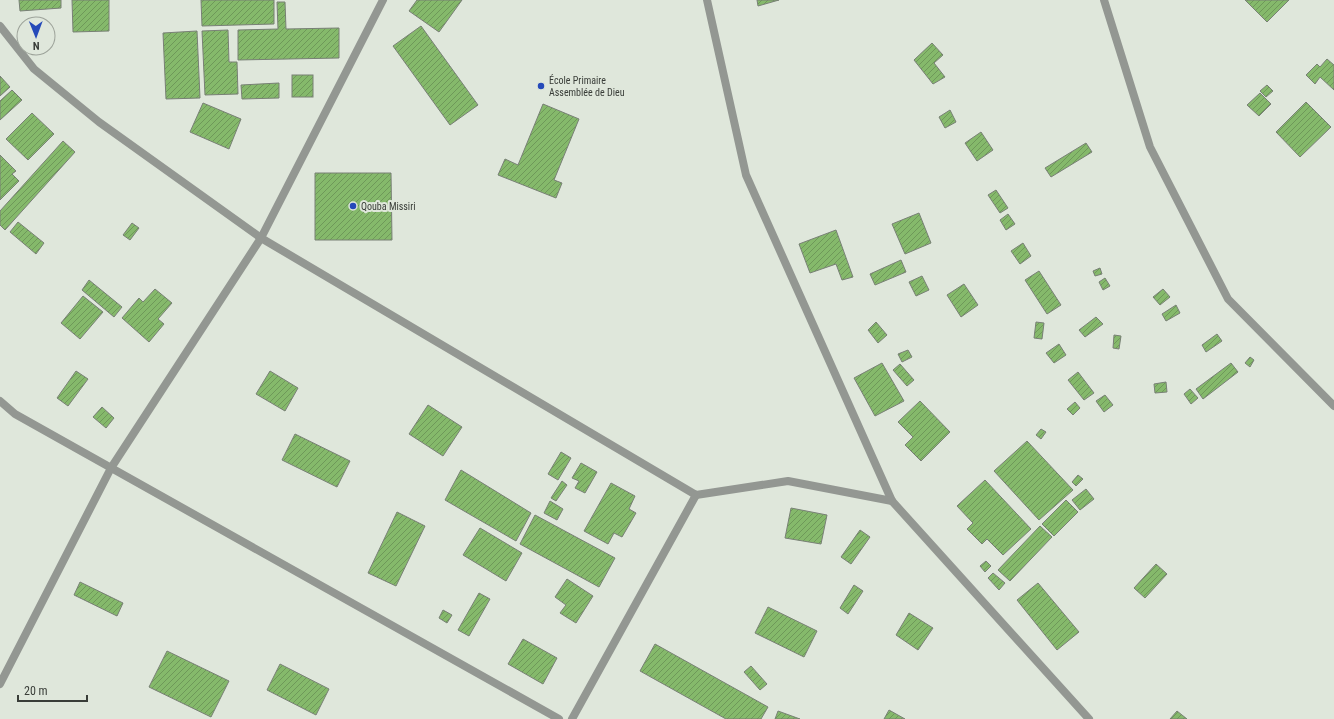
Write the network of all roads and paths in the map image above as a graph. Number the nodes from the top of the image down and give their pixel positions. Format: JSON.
{"nodes":[{"id":1,"x":383,"y":0,"type":"edge"},
{"id":2,"x":707,"y":0,"type":"edge"},
{"id":3,"x":1104,"y":0,"type":"edge"},
{"id":4,"x":0,"y":26,"type":"edge"},
{"id":5,"x":261,"y":238,"type":"junction"},
{"id":6,"x":0,"y":401,"type":"edge"},
{"id":7,"x":1334,"y":406,"type":"edge"},
{"id":8,"x":112,"y":468,"type":"junction"},
{"id":9,"x":696,"y":494,"type":"junction"},
{"id":10,"x":892,"y":501,"type":"junction"},
{"id":11,"x":0,"y":684,"type":"edge"},
{"id":12,"x":559,"y":719,"type":"edge"},
{"id":13,"x":572,"y":719,"type":"edge"},
{"id":14,"x":1089,"y":719,"type":"edge"}],
"edges":[{"from":1,"to":5,"type":"street"},
{"from":2,"to":10,"type":"street"},
{"from":3,"to":7,"type":"street"},
{"from":4,"to":5,"type":"street"},
{"from":5,"to":8,"type":"street"},
{"from":5,"to":9,"type":"street"},
{"from":6,"to":8,"type":"street"},
{"from":8,"to":11,"type":"street"},
{"from":8,"to":12,"type":"street"},
{"from":9,"to":10,"type":"street"},
{"from":9,"to":13,"type":"street"},
{"from":10,"to":14,"type":"street"}]}
